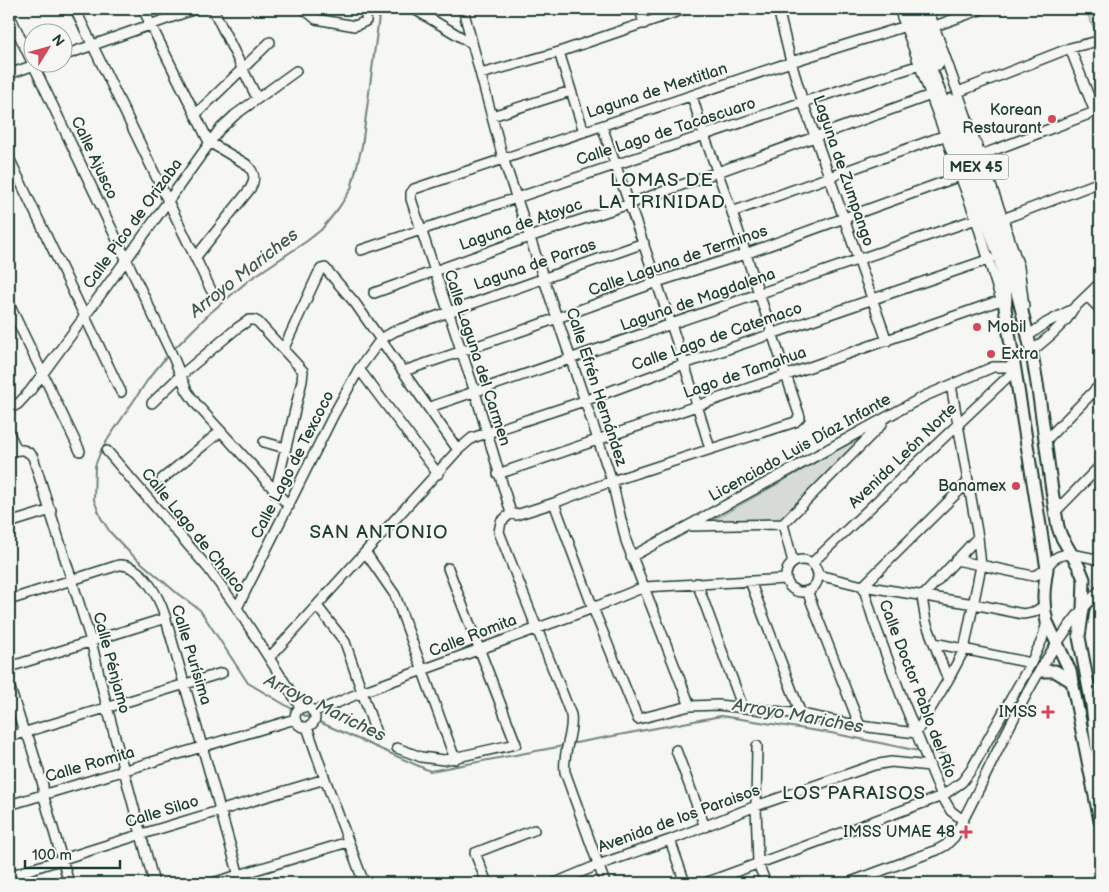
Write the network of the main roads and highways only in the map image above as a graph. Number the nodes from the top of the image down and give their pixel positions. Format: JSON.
{"nodes":[{"id":1,"x":909,"y":9,"type":"edge"},
{"id":2,"x":918,"y":9,"type":"edge"},
{"id":3,"x":946,"y":135,"type":"road end"},
{"id":4,"x":964,"y":158,"type":"junction"},
{"id":5,"x":980,"y":177,"type":"junction"},
{"id":6,"x":996,"y":198,"type":"road end"},
{"id":7,"x":1026,"y":332,"type":"junction"},
{"id":8,"x":1015,"y":370,"type":"junction"},
{"id":9,"x":1039,"y":402,"type":"junction"},
{"id":10,"x":1041,"y":671,"type":"road end"},
{"id":11,"x":1072,"y":682,"type":"junction"},
{"id":12,"x":1099,"y":751,"type":"edge"},
{"id":13,"x":1100,"y":773,"type":"edge"},
{"id":14,"x":1100,"y":821,"type":"edge"}],
"edges":[{"from":1,"to":4,"type":"main road","number":"MEX 45"},
{"from":2,"to":5,"type":"main road","number":"MEX 45"},
{"from":3,"to":4,"type":"main road"},
{"from":4,"to":8,"type":"main road","number":"MEX 45"},
{"from":5,"to":6,"type":"main road"},
{"from":5,"to":7,"type":"main road","number":"MEX 45"},
{"from":7,"to":8,"type":"main road"},
{"from":7,"to":9,"type":"main road","number":"MEX 45"},
{"from":8,"to":9,"type":"main road"},
{"from":8,"to":11,"type":"main road","number":"MEX 45"},
{"from":9,"to":12,"type":"main road","number":"MEX 45"},
{"from":10,"to":11,"type":"main road"},
{"from":11,"to":14,"type":"main road","number":"MEX 45"},
{"from":12,"to":13,"type":"main road","number":"MEX 45"}]}
